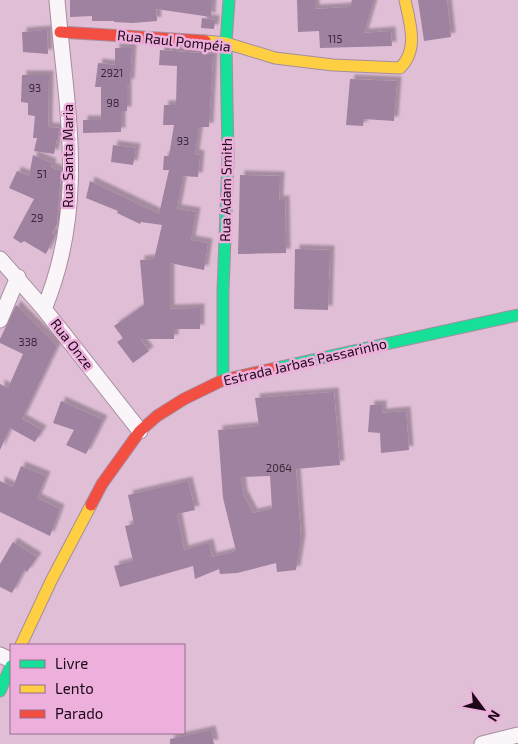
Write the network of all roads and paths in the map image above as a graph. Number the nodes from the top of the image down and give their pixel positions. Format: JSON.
{"nodes":[{"id":1,"x":57,"y":0,"type":"edge"},
{"id":2,"x":229,"y":0,"type":"edge"},
{"id":3,"x":405,"y":0,"type":"edge"},
{"id":4,"x":60,"y":32,"type":"junction"},
{"id":5,"x":226,"y":43,"type":"junction"},
{"id":6,"x":0,"y":260,"type":"edge"},
{"id":7,"x":18,"y":277,"type":"junction"},
{"id":8,"x":44,"y":309,"type":"junction"},
{"id":9,"x":518,"y":315,"type":"edge"},
{"id":10,"x":0,"y":320,"type":"edge"},
{"id":11,"x":222,"y":380,"type":"junction"},
{"id":12,"x":140,"y":431,"type":"junction"},
{"id":13,"x":21,"y":644,"type":"edge"},
{"id":14,"x":10,"y":668,"type":"edge"},
{"id":15,"x":0,"y":691,"type":"edge"},
{"id":16,"x":518,"y":736,"type":"edge"},
{"id":17,"x":482,"y":744,"type":"edge"}],
"edges":[{"from":1,"to":4,"type":"street","name":"Rua Santa Maria"},
{"from":2,"to":5,"type":"street","name":"Rua Adam Smith"},
{"from":3,"to":5,"type":"street","name":"Rua Raul Pompéia"},
{"from":4,"to":5,"type":"street","name":"Rua Raul Pompéia"},
{"from":4,"to":8,"type":"street","name":"Rua Santa Maria"},
{"from":5,"to":11,"type":"street","name":"Rua Adam Smith"},
{"from":6,"to":7,"type":"street","name":"Rua Onze"},
{"from":7,"to":8,"type":"street","name":"Rua Onze"},
{"from":7,"to":10,"type":"street"},
{"from":8,"to":12,"type":"street","name":"Rua Onze"},
{"from":9,"to":11,"type":"street","name":"Estrada Jarbas Passarinho"},
{"from":11,"to":12,"type":"street","name":"Estrada Jarbas Passarinho"},
{"from":12,"to":13,"type":"street","name":"Estrada Jarbas Passarinho"},
{"from":14,"to":15,"type":"street"},
{"from":16,"to":17,"type":"street"}]}
